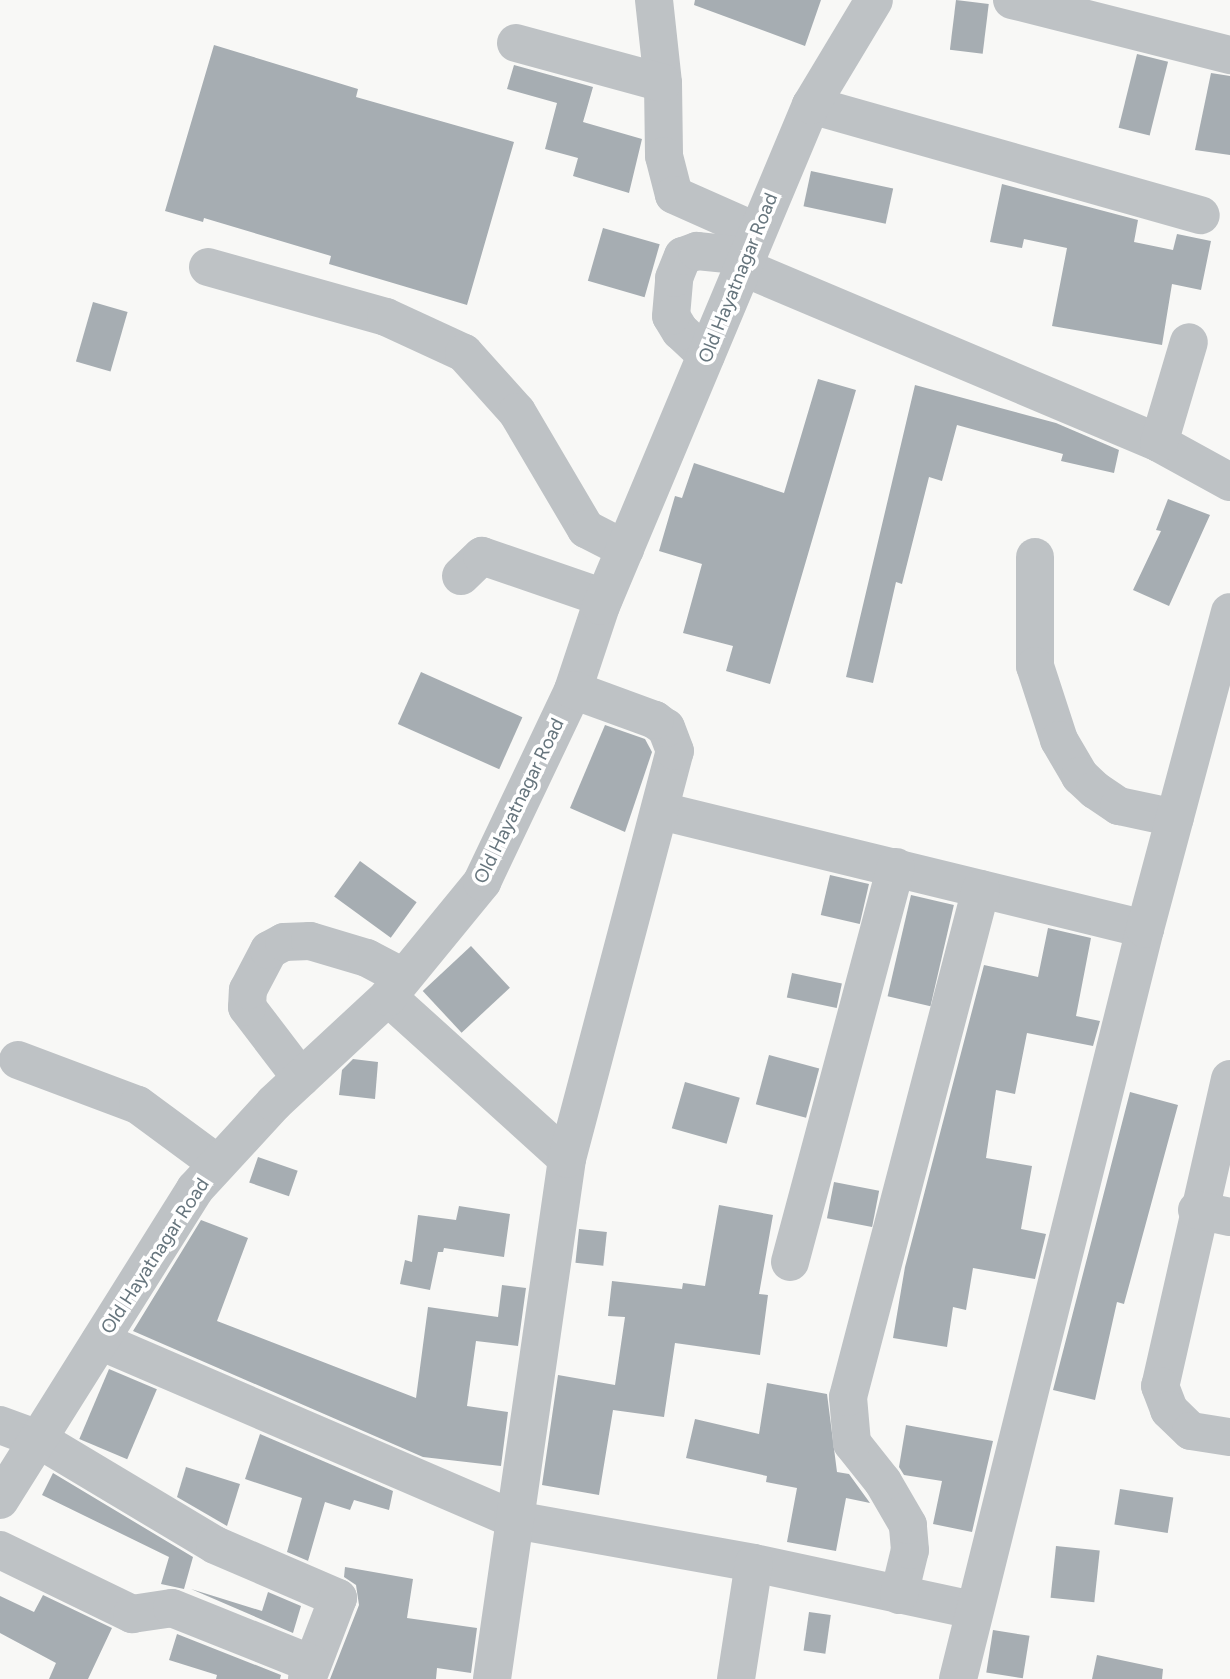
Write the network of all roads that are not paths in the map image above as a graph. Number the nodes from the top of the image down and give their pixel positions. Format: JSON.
{"nodes":[{"id":1,"x":654,"y":0,"type":"edge"},
{"id":2,"x":874,"y":0,"type":"edge"},
{"id":3,"x":1012,"y":0,"type":"edge"},
{"id":4,"x":516,"y":43,"type":"dead end"},
{"id":5,"x":1230,"y":55,"type":"edge"},
{"id":6,"x":663,"y":83,"type":"junction"},
{"id":7,"x":811,"y":105,"type":"junction"},
{"id":8,"x":1201,"y":215,"type":"dead end"},
{"id":9,"x":747,"y":251,"type":"junction"},
{"id":10,"x":208,"y":267,"type":"dead end"},
{"id":11,"x":1189,"y":342,"type":"dead end"},
{"id":12,"x":706,"y":355,"type":"junction"},
{"id":13,"x":1158,"y":443,"type":"junction"},
{"id":14,"x":1230,"y":482,"type":"edge"},
{"id":15,"x":625,"y":549,"type":"junction"},
{"id":16,"x":1035,"y":557,"type":"dead end"},
{"id":17,"x":461,"y":576,"type":"dead end"},
{"id":18,"x":604,"y":598,"type":"junction"},
{"id":19,"x":1230,"y":612,"type":"edge"},
{"id":20,"x":573,"y":690,"type":"junction"},
{"id":21,"x":661,"y":811,"type":"junction"},
{"id":22,"x":1175,"y":818,"type":"junction"},
{"id":23,"x":896,"y":867,"type":"junction"},
{"id":24,"x":981,"y":889,"type":"junction"},
{"id":25,"x":1145,"y":929,"type":"junction"},
{"id":26,"x":396,"y":987,"type":"junction"},
{"id":27,"x":18,"y":1060,"type":"dead end"},
{"id":28,"x":301,"y":1078,"type":"junction"},
{"id":29,"x":1230,"y":1079,"type":"edge"},
{"id":30,"x":567,"y":1159,"type":"junction"},
{"id":31,"x":218,"y":1164,"type":"junction"},
{"id":32,"x":1214,"y":1214,"type":"edge"},
{"id":33,"x":790,"y":1262,"type":"dead end"},
{"id":34,"x":100,"y":1341,"type":"junction"},
{"id":35,"x":0,"y":1425,"type":"edge"},
{"id":36,"x":1230,"y":1437,"type":"edge"},
{"id":37,"x":38,"y":1439,"type":"junction"},
{"id":38,"x":0,"y":1500,"type":"edge"},
{"id":39,"x":515,"y":1520,"type":"junction"},
{"id":40,"x":0,"y":1550,"type":"edge"},
{"id":41,"x":754,"y":1563,"type":"junction"},
{"id":42,"x":899,"y":1595,"type":"junction"},
{"id":43,"x":973,"y":1610,"type":"junction"},
{"id":44,"x":310,"y":1671,"type":"edge"},
{"id":45,"x":742,"y":1678,"type":"edge"},
{"id":46,"x":492,"y":1679,"type":"edge"},
{"id":47,"x":958,"y":1679,"type":"edge"}],
"edges":[{"from":1,"to":6,"type":"street"},
{"from":2,"to":7,"type":"street","name":"Old Hayatnagar Road"},
{"from":3,"to":5,"type":"street"},
{"from":4,"to":6,"type":"street"},
{"from":6,"to":9,"type":"street"},
{"from":7,"to":8,"type":"street"},
{"from":7,"to":9,"type":"street","name":"Old Hayatnagar Road"},
{"from":9,"to":12,"type":"street","name":"Old Hayatnagar Road"},
{"from":9,"to":12,"type":"street"},
{"from":9,"to":13,"type":"street"},
{"from":10,"to":15,"type":"street"},
{"from":11,"to":13,"type":"street"},
{"from":12,"to":15,"type":"street","name":"Old Hayatnagar Road"},
{"from":13,"to":14,"type":"street"},
{"from":15,"to":18,"type":"street","name":"Old Hayatnagar Road"},
{"from":16,"to":22,"type":"street"},
{"from":17,"to":18,"type":"street"},
{"from":18,"to":20,"type":"street","name":"Old Hayatnagar Road"},
{"from":19,"to":22,"type":"street"},
{"from":20,"to":21,"type":"street"},
{"from":20,"to":26,"type":"street","name":"Old Hayatnagar Road"},
{"from":21,"to":23,"type":"street"},
{"from":21,"to":30,"type":"street"},
{"from":22,"to":25,"type":"street"},
{"from":23,"to":24,"type":"street"},
{"from":23,"to":33,"type":"street"},
{"from":24,"to":25,"type":"street"},
{"from":24,"to":42,"type":"street"},
{"from":25,"to":43,"type":"street"},
{"from":26,"to":28,"type":"street","name":"Old Hayatnagar Road"},
{"from":26,"to":28,"type":"street"},
{"from":26,"to":30,"type":"street"},
{"from":27,"to":31,"type":"street"},
{"from":28,"to":31,"type":"street","name":"Old Hayatnagar Road"},
{"from":29,"to":32,"type":"street"},
{"from":30,"to":39,"type":"street"},
{"from":31,"to":34,"type":"street","name":"Old Hayatnagar Road"},
{"from":32,"to":36,"type":"street"},
{"from":34,"to":37,"type":"street","name":"Old Hayatnagar Road"},
{"from":34,"to":39,"type":"street"},
{"from":35,"to":37,"type":"street"},
{"from":37,"to":38,"type":"street","name":"Old Hayatnagar Road"},
{"from":37,"to":44,"type":"street"},
{"from":39,"to":41,"type":"street"},
{"from":39,"to":46,"type":"street"},
{"from":40,"to":44,"type":"street"},
{"from":41,"to":42,"type":"street"},
{"from":41,"to":45,"type":"street"},
{"from":42,"to":43,"type":"street"},
{"from":43,"to":47,"type":"street"}]}
